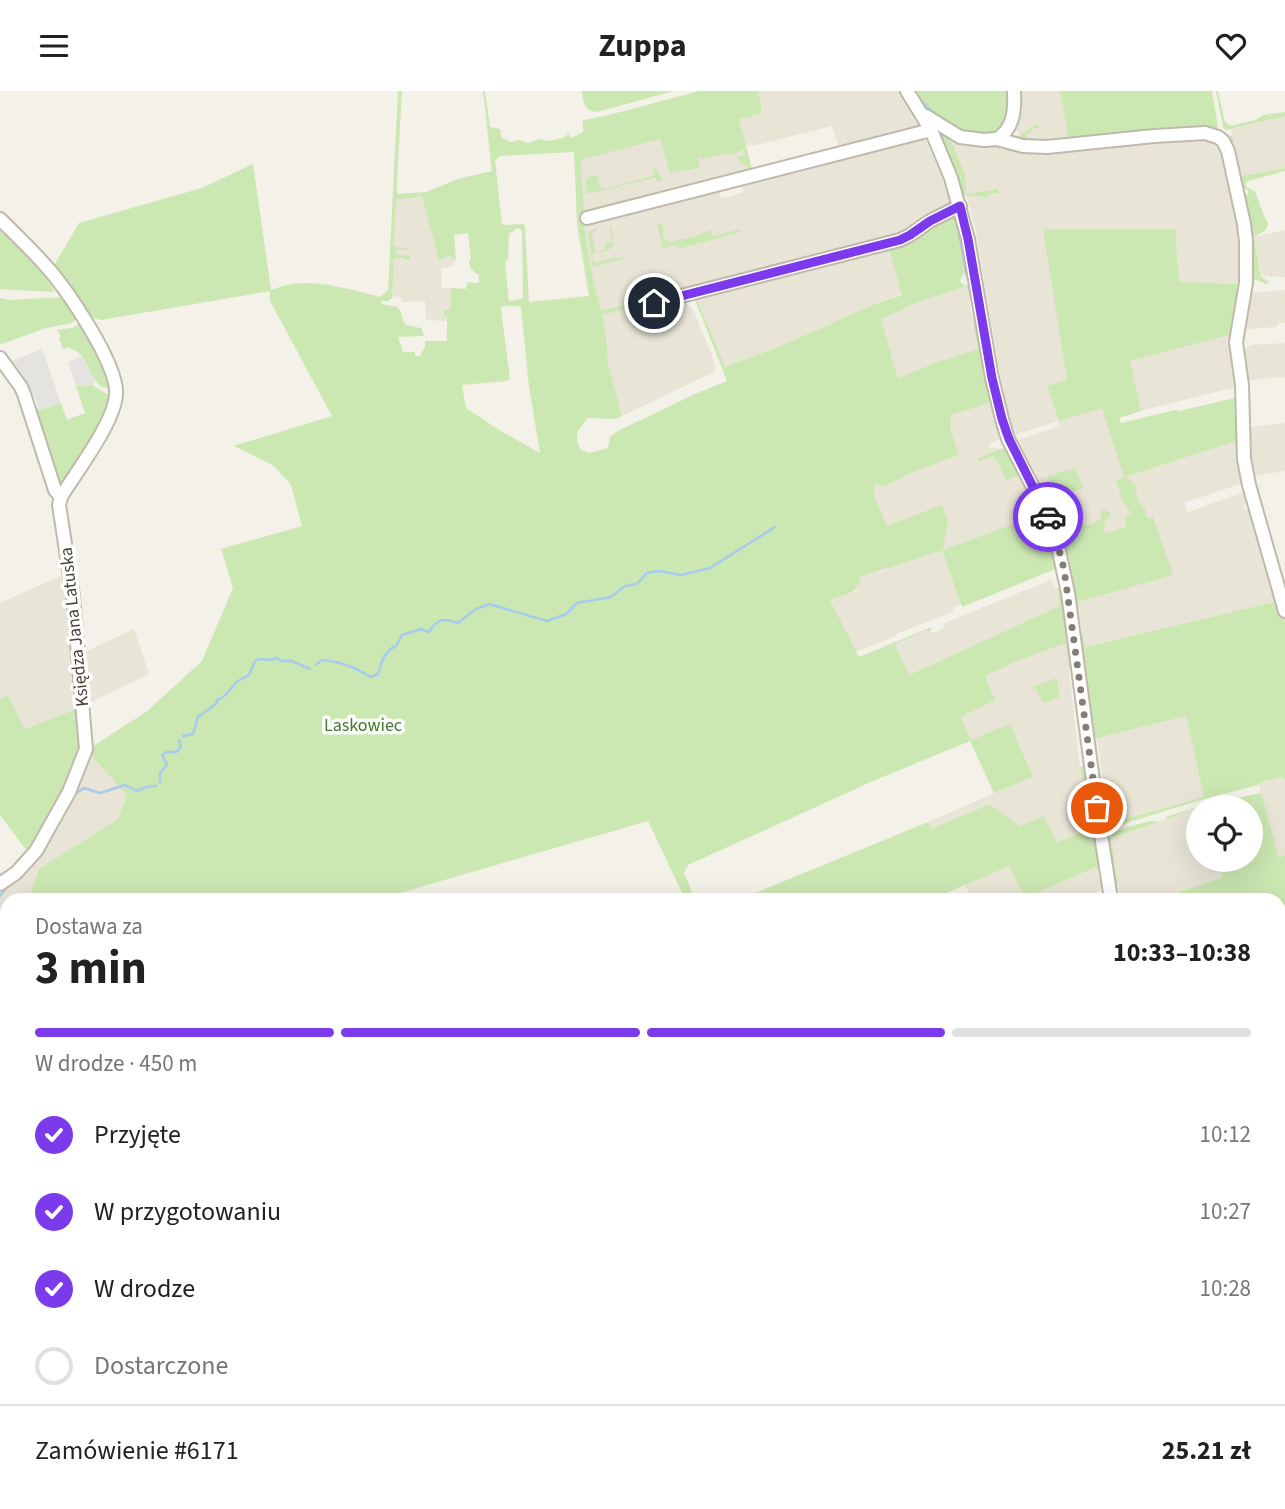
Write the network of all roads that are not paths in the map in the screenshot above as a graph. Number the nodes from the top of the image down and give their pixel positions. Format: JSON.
{"nodes":[{"id":1,"x":907,"y":91,"type":"edge"},
{"id":2,"x":1014,"y":91,"type":"edge"},
{"id":3,"x":920,"y":112,"type":"junction"},
{"id":4,"x":931,"y":130,"type":"junction"},
{"id":5,"x":997,"y":139,"type":"junction"},
{"id":6,"x":960,"y":206,"type":"junction"},
{"id":7,"x":587,"y":218,"type":"dead end"},
{"id":8,"x":0,"y":219,"type":"edge"},
{"id":9,"x":654,"y":303,"type":"dead end"},
{"id":10,"x":0,"y":358,"type":"edge"},
{"id":11,"x":61,"y":497,"type":"junction"},
{"id":12,"x":1285,"y":611,"type":"edge"},
{"id":13,"x":0,"y":884,"type":"edge"},
{"id":14,"x":1110,"y":893,"type":"edge"}],
"edges":[{"from":1,"to":3,"type":"street"},
{"from":2,"to":5,"type":"street"},
{"from":3,"to":4,"type":"street"},
{"from":3,"to":5,"type":"street"},
{"from":4,"to":6,"type":"street"},
{"from":4,"to":7,"type":"street"},
{"from":5,"to":12,"type":"street"},
{"from":6,"to":9,"type":"street"},
{"from":6,"to":14,"type":"street"},
{"from":8,"to":11,"type":"street"},
{"from":10,"to":11,"type":"street","name":"Księdza Jana Latuska"},
{"from":11,"to":13,"type":"street","name":"Księdza Jana Latuska"}]}
